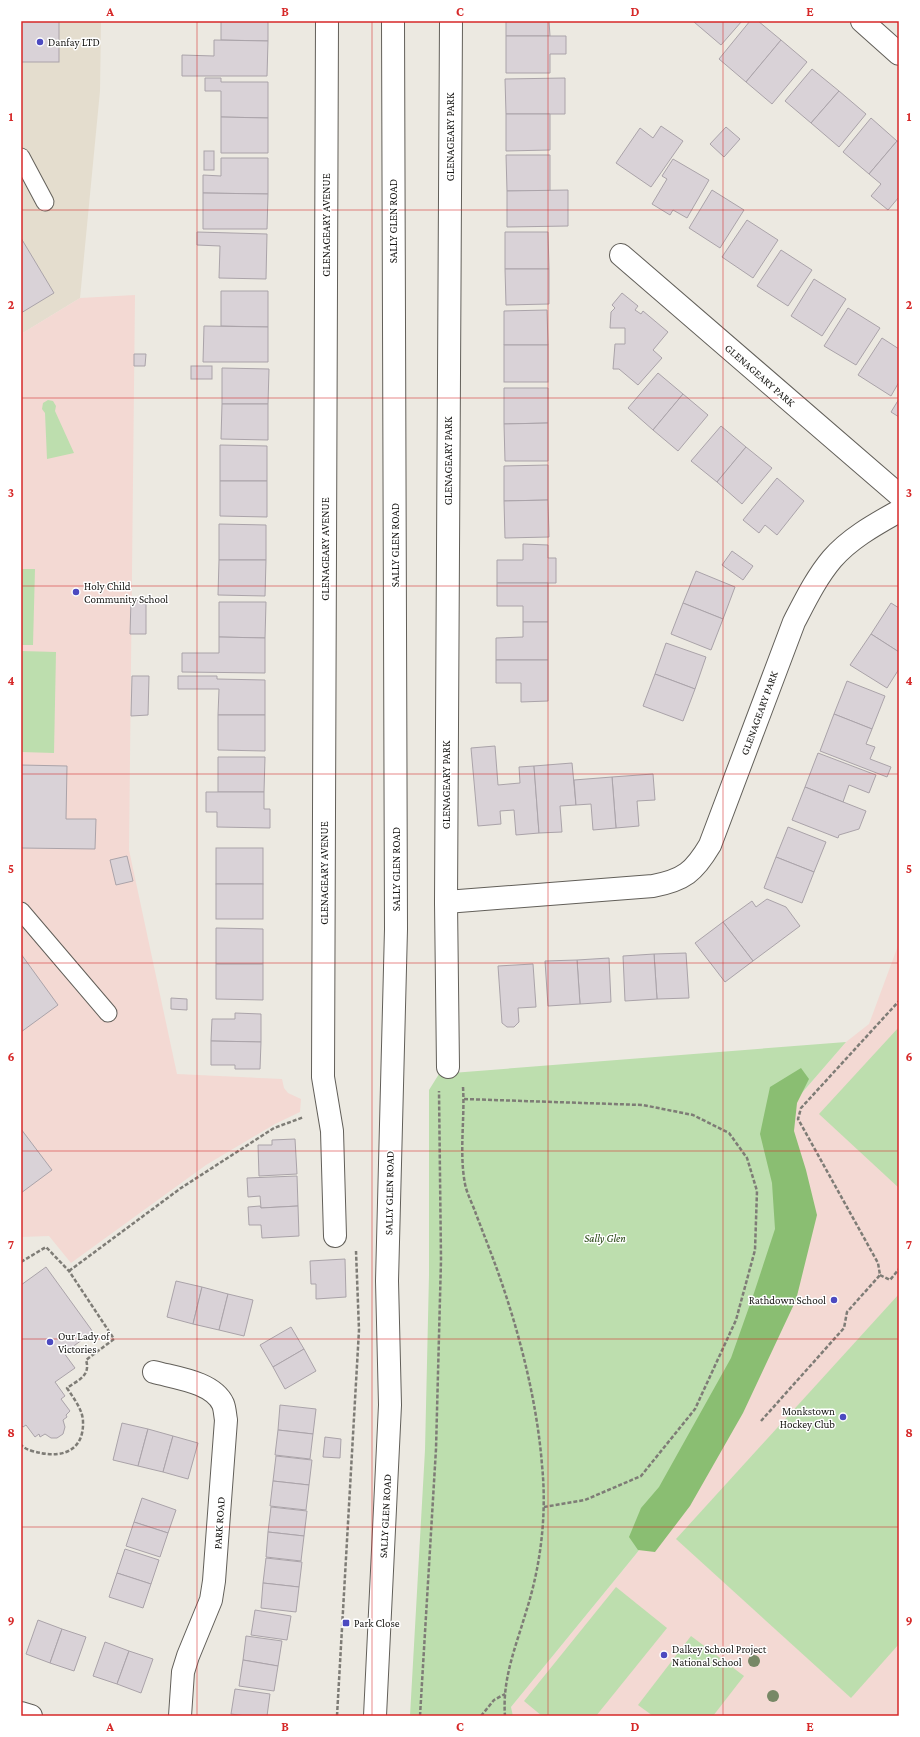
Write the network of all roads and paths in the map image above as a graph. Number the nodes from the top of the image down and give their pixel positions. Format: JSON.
{"nodes":[{"id":1,"x":327,"y":21,"type":"edge"},
{"id":2,"x":393,"y":21,"type":"edge"},
{"id":3,"x":451,"y":21,"type":"edge"},
{"id":4,"x":862,"y":21,"type":"edge"},
{"id":5,"x":899,"y":54,"type":"edge"},
{"id":6,"x":21,"y":157,"type":"edge"},
{"id":7,"x":45,"y":202,"type":"dead end"},
{"id":8,"x":621,"y":255,"type":"dead end"},
{"id":9,"x":899,"y":495,"type":"edge"},
{"id":10,"x":899,"y":511,"type":"edge"},
{"id":11,"x":446,"y":902,"type":"junction"},
{"id":12,"x":21,"y":911,"type":"edge"},
{"id":13,"x":899,"y":1001,"type":"edge"},
{"id":14,"x":108,"y":1013,"type":"dead end"},
{"id":15,"x":443,"y":1076,"type":"junction"},
{"id":16,"x":464,"y":1099,"type":"junction"},
{"id":17,"x":310,"y":1116,"type":"dead end"},
{"id":18,"x":336,"y":1236,"type":"dead end"},
{"id":19,"x":21,"y":1262,"type":"edge"},
{"id":20,"x":899,"y":1269,"type":"edge"},
{"id":21,"x":70,"y":1272,"type":"junction"},
{"id":22,"x":880,"y":1275,"type":"junction"},
{"id":23,"x":154,"y":1372,"type":"dead end"},
{"id":24,"x":761,"y":1420,"type":"dead end"},
{"id":25,"x":21,"y":1445,"type":"edge"},
{"id":26,"x":544,"y":1507,"type":"junction"},
{"id":27,"x":504,"y":1694,"type":"junction"},
{"id":28,"x":21,"y":1713,"type":"edge"},
{"id":29,"x":31,"y":1716,"type":"edge"},
{"id":30,"x":180,"y":1716,"type":"edge"},
{"id":31,"x":375,"y":1716,"type":"edge"},
{"id":32,"x":420,"y":1716,"type":"edge"},
{"id":33,"x":481,"y":1716,"type":"edge"},
{"id":34,"x":505,"y":1716,"type":"edge"}],
"edges":[{"from":1,"to":18,"type":"street","name":"GLENAGEARY AVENUE"},
{"from":2,"to":31,"type":"street","name":"SALLY GLEN ROAD"},
{"from":3,"to":11,"type":"street","name":"GLENAGEARY PARK"},
{"from":4,"to":5,"type":"street"},
{"from":6,"to":7,"type":"lane"},
{"from":8,"to":9,"type":"street","name":"GLENAGEARY PARK"},
{"from":10,"to":11,"type":"street","name":"GLENAGEARY PARK"},
{"from":11,"to":15,"type":"street","name":"GLENAGEARY PARK"},
{"from":12,"to":14,"type":"lane"},
{"from":13,"to":22,"type":"path"},
{"from":15,"to":16,"type":"path"},
{"from":15,"to":32,"type":"path"},
{"from":16,"to":26,"type":"path"},
{"from":16,"to":26,"type":"path"},
{"from":17,"to":21,"type":"path"},
{"from":19,"to":21,"type":"path"},
{"from":20,"to":22,"type":"path"},
{"from":21,"to":25,"type":"path"},
{"from":22,"to":24,"type":"path"},
{"from":23,"to":30,"type":"street","name":"PARK ROAD"},
{"from":26,"to":27,"type":"path"},
{"from":27,"to":33,"type":"path"},
{"from":27,"to":34,"type":"path"},
{"from":28,"to":29,"type":"street"}]}
